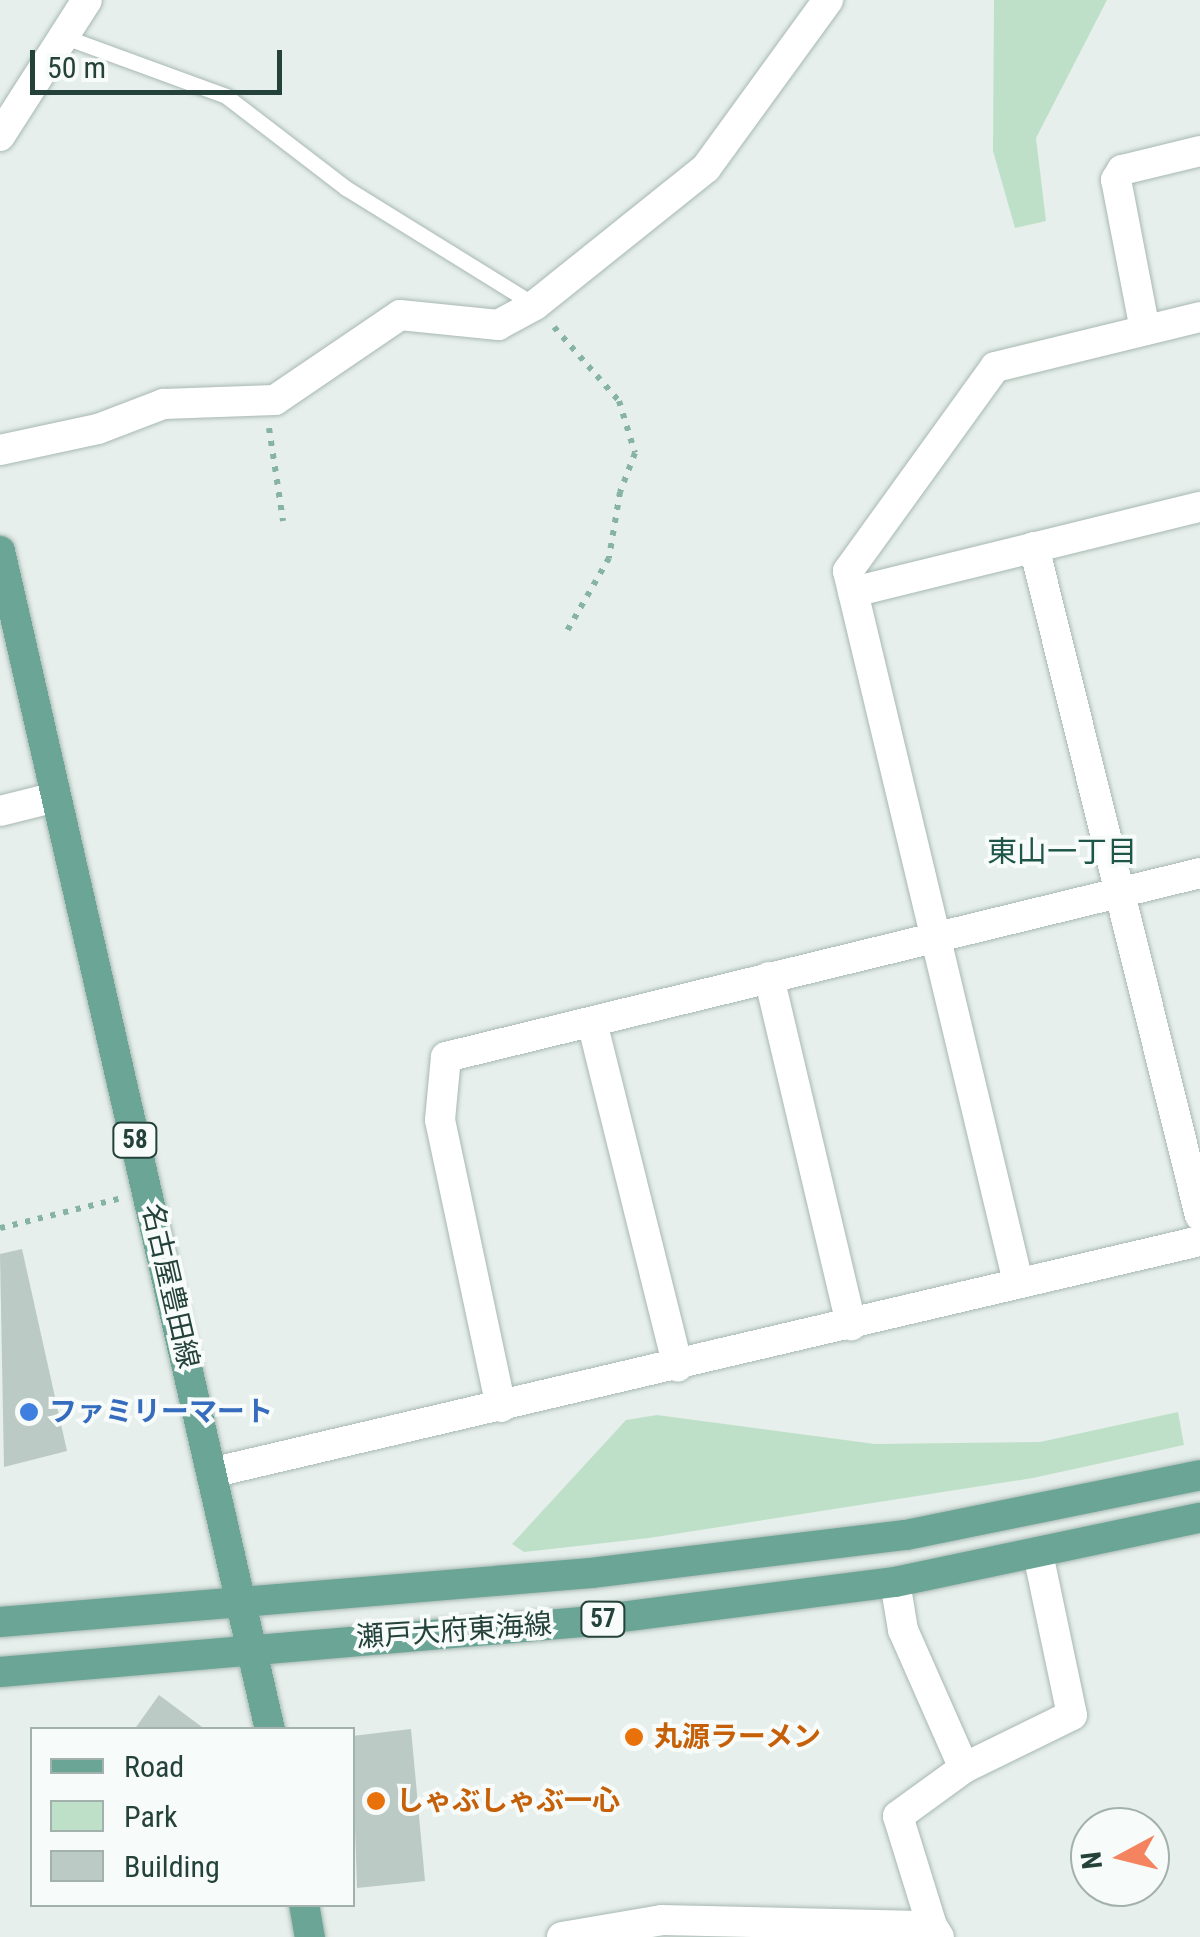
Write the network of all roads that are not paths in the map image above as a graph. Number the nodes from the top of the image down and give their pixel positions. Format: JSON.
{"nodes":[{"id":1,"x":87,"y":0,"type":"edge"},
{"id":2,"x":828,"y":0,"type":"edge"},
{"id":3,"x":64,"y":37,"type":"junction"},
{"id":4,"x":0,"y":136,"type":"edge"},
{"id":5,"x":1200,"y":151,"type":"edge"},
{"id":6,"x":535,"y":304,"type":"junction"},
{"id":7,"x":1200,"y":317,"type":"edge"},
{"id":8,"x":1145,"y":330,"type":"junction"},
{"id":9,"x":0,"y":450,"type":"edge"},
{"id":10,"x":1200,"y":508,"type":"edge"},
{"id":11,"x":1034,"y":547,"type":"junction"},
{"id":12,"x":0,"y":551,"type":"edge"},
{"id":13,"x":852,"y":592,"type":"junction"},
{"id":14,"x":52,"y":798,"type":"junction"},
{"id":15,"x":0,"y":811,"type":"edge"},
{"id":16,"x":1200,"y":873,"type":"edge"},
{"id":17,"x":1122,"y":892,"type":"junction"},
{"id":18,"x":935,"y":936,"type":"junction"},
{"id":19,"x":769,"y":977,"type":"junction"},
{"id":20,"x":592,"y":1022,"type":"junction"},
{"id":21,"x":1200,"y":1216,"type":"edge"},
{"id":22,"x":1200,"y":1241,"type":"edge"},
{"id":23,"x":1018,"y":1282,"type":"junction"},
{"id":24,"x":851,"y":1325,"type":"junction"},
{"id":25,"x":678,"y":1366,"type":"junction"},
{"id":26,"x":501,"y":1407,"type":"junction"},
{"id":27,"x":215,"y":1472,"type":"junction"},
{"id":28,"x":1200,"y":1475,"type":"edge"},
{"id":29,"x":1200,"y":1518,"type":"edge"},
{"id":30,"x":1038,"y":1554,"type":"junction"},
{"id":31,"x":895,"y":1582,"type":"junction"},
{"id":32,"x":244,"y":1603,"type":"junction"},
{"id":33,"x":0,"y":1622,"type":"edge"},
{"id":34,"x":254,"y":1646,"type":"junction"},
{"id":35,"x":0,"y":1672,"type":"edge"},
{"id":36,"x":269,"y":1727,"type":"edge"},
{"id":37,"x":964,"y":1768,"type":"junction"},
{"id":38,"x":305,"y":1907,"type":"edge"},
{"id":39,"x":936,"y":1932,"type":"edge"},
{"id":40,"x":310,"y":1937,"type":"edge"},
{"id":41,"x":562,"y":1937,"type":"edge"}],
"edges":[{"from":1,"to":3,"type":"street"},
{"from":2,"to":6,"type":"street"},
{"from":3,"to":4,"type":"street"},
{"from":3,"to":6,"type":"lane"},
{"from":5,"to":8,"type":"street"},
{"from":6,"to":9,"type":"street"},
{"from":7,"to":8,"type":"street"},
{"from":8,"to":13,"type":"street"},
{"from":10,"to":11,"type":"street"},
{"from":11,"to":13,"type":"street"},
{"from":11,"to":17,"type":"street"},
{"from":12,"to":14,"type":"main road","name":"名古屋豊田線","number":"58"},
{"from":13,"to":18,"type":"street"},
{"from":14,"to":15,"type":"street"},
{"from":14,"to":27,"type":"main road","name":"名古屋豊田線","number":"58"},
{"from":16,"to":17,"type":"street"},
{"from":17,"to":18,"type":"street"},
{"from":17,"to":21,"type":"street"},
{"from":18,"to":19,"type":"street"},
{"from":18,"to":23,"type":"street"},
{"from":19,"to":20,"type":"street"},
{"from":19,"to":24,"type":"street"},
{"from":20,"to":25,"type":"street"},
{"from":20,"to":26,"type":"street"},
{"from":22,"to":23,"type":"street"},
{"from":23,"to":24,"type":"street"},
{"from":24,"to":25,"type":"street"},
{"from":25,"to":26,"type":"street"},
{"from":26,"to":27,"type":"street"},
{"from":27,"to":32,"type":"main road","name":"名古屋豊田線","number":"58"},
{"from":28,"to":32,"type":"main road","name":"瀬戸大府東海線","number":"57"},
{"from":29,"to":30,"type":"main road","name":"瀬戸大府東海線","number":"57"},
{"from":30,"to":31,"type":"main road","name":"瀬戸大府東海線","number":"57"},
{"from":30,"to":37,"type":"street"},
{"from":31,"to":34,"type":"main road","name":"瀬戸大府東海線","number":"57"},
{"from":31,"to":37,"type":"street"},
{"from":32,"to":33,"type":"main road","name":"瀬戸大府東海線","number":"57"},
{"from":32,"to":34,"type":"main road","name":"名古屋豊田線","number":"58"},
{"from":34,"to":35,"type":"main road","name":"瀬戸大府東海線","number":"57"},
{"from":34,"to":36,"type":"main road","name":"名古屋豊田線","number":"58"},
{"from":37,"to":39,"type":"street"},
{"from":38,"to":40,"type":"main road"},
{"from":39,"to":41,"type":"street"}]}
